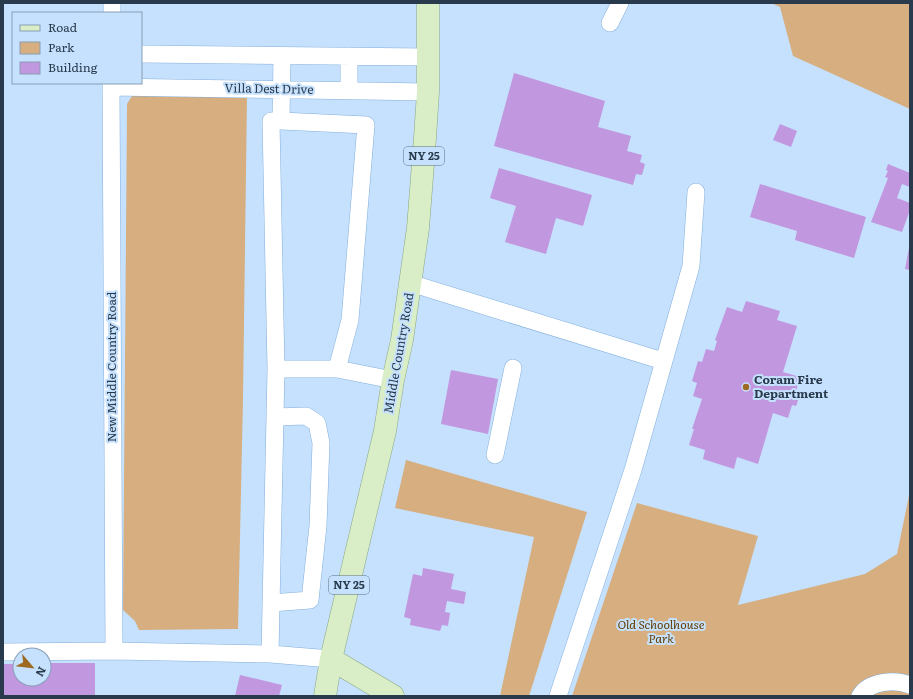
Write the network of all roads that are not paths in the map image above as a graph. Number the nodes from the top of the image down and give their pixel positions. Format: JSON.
{"nodes":[{"id":1,"x":428,"y":3,"type":"edge"},
{"id":2,"x":142,"y":54,"type":"edge"},
{"id":3,"x":282,"y":56,"type":"junction"},
{"id":4,"x":349,"y":56,"type":"junction"},
{"id":5,"x":428,"y":57,"type":"junction"},
{"id":6,"x":111,"y":85,"type":"edge"},
{"id":7,"x":281,"y":89,"type":"junction"},
{"id":8,"x":349,"y":90,"type":"junction"},
{"id":9,"x":428,"y":92,"type":"junction"},
{"id":10,"x":281,"y":122,"type":"junction"},
{"id":11,"x":696,"y":192,"type":"dead end"},
{"id":12,"x":410,"y":283,"type":"junction"},
{"id":13,"x":663,"y":361,"type":"junction"},
{"id":14,"x":513,"y":368,"type":"dead end"},
{"id":15,"x":276,"y":369,"type":"junction"},
{"id":16,"x":337,"y":370,"type":"junction"},
{"id":17,"x":393,"y":380,"type":"junction"},
{"id":18,"x":275,"y":417,"type":"junction"},
{"id":19,"x":494,"y":454,"type":"dead end"},
{"id":20,"x":271,"y":603,"type":"junction"},
{"id":21,"x":114,"y":650,"type":"junction"},
{"id":22,"x":3,"y":652,"type":"edge"},
{"id":23,"x":270,"y":654,"type":"junction"},
{"id":24,"x":331,"y":659,"type":"junction"},
{"id":25,"x":910,"y":685,"type":"edge"},
{"id":26,"x":325,"y":696,"type":"edge"},
{"id":27,"x":393,"y":696,"type":"edge"},
{"id":28,"x":558,"y":696,"type":"edge"},
{"id":29,"x":860,"y":696,"type":"edge"}],
"edges":[{"from":1,"to":5,"type":"main road","name":"Middle Country Road","number":"NY 25"},
{"from":2,"to":3,"type":"street"},
{"from":3,"to":4,"type":"street"},
{"from":3,"to":7,"type":"street"},
{"from":4,"to":5,"type":"street"},
{"from":4,"to":8,"type":"street"},
{"from":5,"to":9,"type":"main road","name":"Middle Country Road","number":"NY 25"},
{"from":6,"to":7,"type":"street","name":"Villa Dest Drive"},
{"from":6,"to":21,"type":"street","name":"New Middle Country Road"},
{"from":7,"to":8,"type":"street","name":"Villa Dest Drive"},
{"from":7,"to":10,"type":"street"},
{"from":8,"to":9,"type":"street","name":"Villa Dest Drive"},
{"from":9,"to":12,"type":"main road","name":"Middle Country Road","number":"NY 25"},
{"from":10,"to":15,"type":"street"},
{"from":10,"to":16,"type":"street"},
{"from":11,"to":13,"type":"street"},
{"from":12,"to":13,"type":"street"},
{"from":12,"to":17,"type":"main road","name":"Middle Country Road","number":"NY 25"},
{"from":13,"to":28,"type":"street"},
{"from":14,"to":19,"type":"street"},
{"from":15,"to":16,"type":"street"},
{"from":15,"to":18,"type":"street"},
{"from":16,"to":17,"type":"street"},
{"from":17,"to":24,"type":"main road","name":"Middle Country Road","number":"NY 25"},
{"from":18,"to":20,"type":"street"},
{"from":18,"to":20,"type":"street"},
{"from":20,"to":23,"type":"street"},
{"from":21,"to":22,"type":"street"},
{"from":21,"to":23,"type":"street"},
{"from":23,"to":24,"type":"street"},
{"from":24,"to":26,"type":"main road","name":"Middle Country Road","number":"NY 25"},
{"from":24,"to":27,"type":"main road"},
{"from":25,"to":29,"type":"street"}]}
